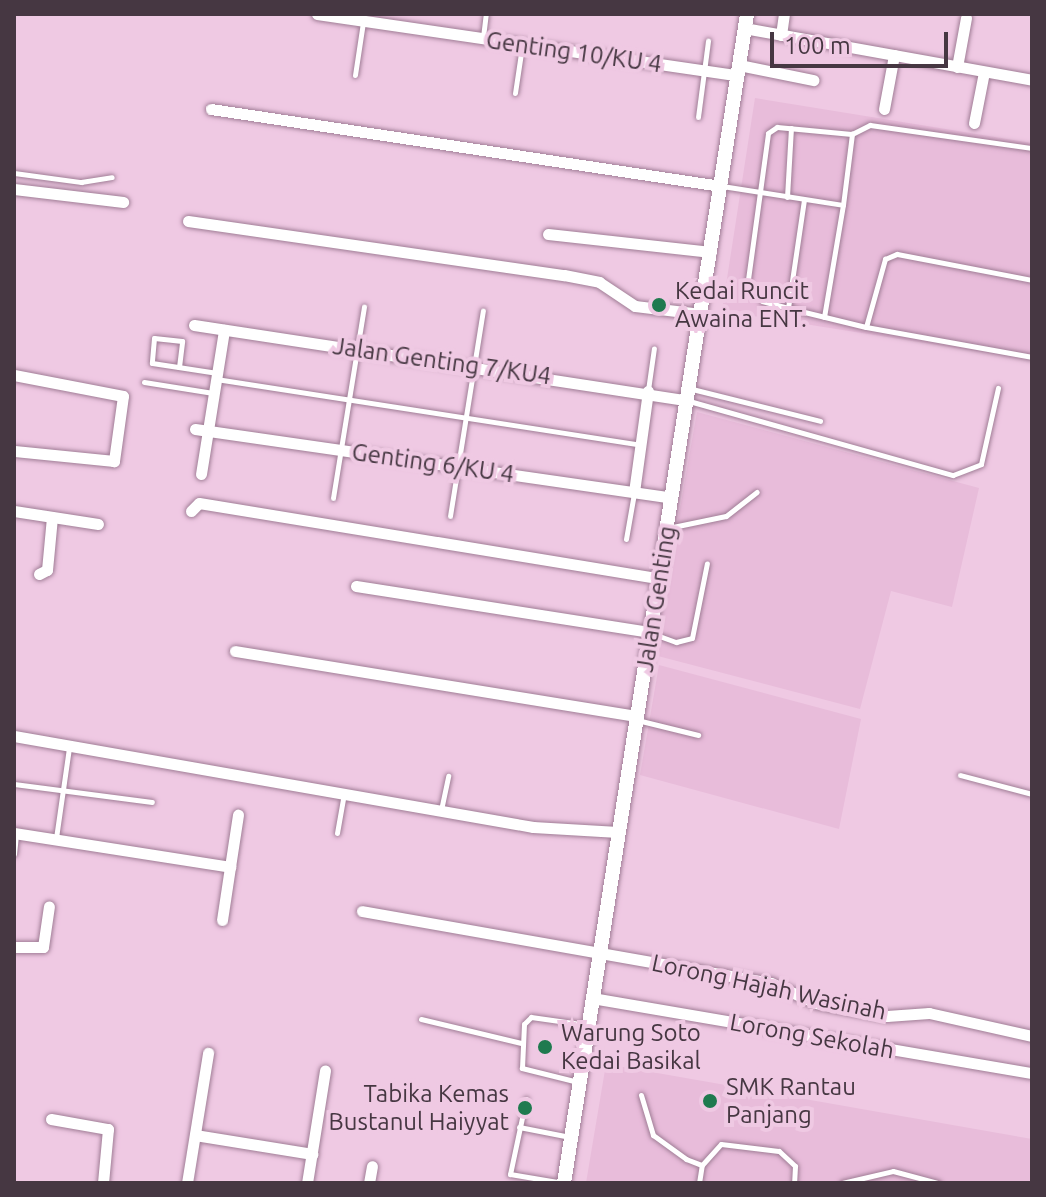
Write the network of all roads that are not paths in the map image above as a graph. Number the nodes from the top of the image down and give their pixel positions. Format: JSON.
{"nodes":[{"id":1,"x":317,"y":14,"type":"edge"},
{"id":2,"x":486,"y":14,"type":"edge"},
{"id":3,"x":784,"y":14,"type":"edge"},
{"id":4,"x":331,"y":15,"type":"edge"},
{"id":5,"x":966,"y":18,"type":"dead end"},
{"id":6,"x":363,"y":21,"type":"junction"},
{"id":7,"x":746,"y":21,"type":"edge"},
{"id":8,"x":781,"y":35,"type":"junction"},
{"id":9,"x":483,"y":38,"type":"junction"},
{"id":10,"x":708,"y":41,"type":"dead end"},
{"id":11,"x":522,"y":46,"type":"junction"},
{"id":12,"x":894,"y":55,"type":"junction"},
{"id":13,"x":957,"y":67,"type":"junction"},
{"id":14,"x":703,"y":70,"type":"junction"},
{"id":15,"x":738,"y":70,"type":"junction"},
{"id":16,"x":984,"y":72,"type":"junction"},
{"id":17,"x":355,"y":75,"type":"dead end"},
{"id":18,"x":813,"y":80,"type":"dead end"},
{"id":19,"x":1032,"y":80,"type":"edge"},
{"id":20,"x":515,"y":93,"type":"dead end"},
{"id":21,"x":211,"y":109,"type":"dead end"},
{"id":22,"x":884,"y":109,"type":"dead end"},
{"id":23,"x":698,"y":117,"type":"dead end"},
{"id":24,"x":974,"y":123,"type":"dead end"},
{"id":25,"x":791,"y":128,"type":"junction"},
{"id":26,"x":852,"y":134,"type":"junction"},
{"id":27,"x":1032,"y":148,"type":"edge"},
{"id":28,"x":14,"y":173,"type":"edge"},
{"id":29,"x":112,"y":177,"type":"dead end"},
{"id":30,"x":721,"y":186,"type":"junction"},
{"id":31,"x":14,"y":189,"type":"edge"},
{"id":32,"x":759,"y":193,"type":"junction"},
{"id":33,"x":787,"y":197,"type":"junction"},
{"id":34,"x":804,"y":200,"type":"junction"},
{"id":35,"x":123,"y":202,"type":"dead end"},
{"id":36,"x":843,"y":205,"type":"junction"},
{"id":37,"x":188,"y":221,"type":"dead end"},
{"id":38,"x":548,"y":234,"type":"dead end"},
{"id":39,"x":711,"y":252,"type":"junction"},
{"id":40,"x":1032,"y":280,"type":"edge"},
{"id":41,"x":746,"y":294,"type":"dead end"},
{"id":42,"x":762,"y":301,"type":"dead end"},
{"id":43,"x":364,"y":306,"type":"dead end"},
{"id":44,"x":788,"y":308,"type":"junction"},
{"id":45,"x":483,"y":311,"type":"dead end"},
{"id":46,"x":701,"y":314,"type":"junction"},
{"id":47,"x":824,"y":317,"type":"junction"},
{"id":48,"x":194,"y":325,"type":"dead end"},
{"id":49,"x":866,"y":327,"type":"junction"},
{"id":50,"x":224,"y":330,"type":"junction"},
{"id":51,"x":357,"y":348,"type":"junction"},
{"id":52,"x":654,"y":348,"type":"dead end"},
{"id":53,"x":1032,"y":357,"type":"edge"},
{"id":54,"x":475,"y":365,"type":"junction"},
{"id":55,"x":179,"y":367,"type":"junction"},
{"id":56,"x":14,"y":375,"type":"edge"},
{"id":57,"x":217,"y":376,"type":"junction"},
{"id":58,"x":144,"y":382,"type":"dead end"},
{"id":59,"x":998,"y":388,"type":"dead end"},
{"id":60,"x":648,"y":391,"type":"junction"},
{"id":61,"x":214,"y":393,"type":"junction"},
{"id":62,"x":690,"y":395,"type":"junction"},
{"id":63,"x":348,"y":398,"type":"junction"},
{"id":64,"x":467,"y":415,"type":"junction"},
{"id":65,"x":820,"y":421,"type":"dead end"},
{"id":66,"x":195,"y":429,"type":"dead end"},
{"id":67,"x":208,"y":431,"type":"junction"},
{"id":68,"x":641,"y":445,"type":"junction"},
{"id":69,"x":339,"y":450,"type":"junction"},
{"id":70,"x":14,"y":451,"type":"edge"},
{"id":71,"x":459,"y":467,"type":"junction"},
{"id":72,"x":201,"y":474,"type":"dead end"},
{"id":73,"x":634,"y":492,"type":"junction"},
{"id":74,"x":757,"y":492,"type":"dead end"},
{"id":75,"x":333,"y":498,"type":"dead end"},
{"id":76,"x":672,"y":498,"type":"junction"},
{"id":77,"x":14,"y":511,"type":"edge"},
{"id":78,"x":191,"y":511,"type":"dead end"},
{"id":79,"x":450,"y":516,"type":"dead end"},
{"id":80,"x":52,"y":517,"type":"junction"},
{"id":81,"x":98,"y":524,"type":"dead end"},
{"id":82,"x":667,"y":528,"type":"junction"},
{"id":83,"x":626,"y":539,"type":"dead end"},
{"id":84,"x":707,"y":563,"type":"dead end"},
{"id":85,"x":39,"y":574,"type":"dead end"},
{"id":86,"x":659,"y":578,"type":"junction"},
{"id":87,"x":356,"y":586,"type":"dead end"},
{"id":88,"x":650,"y":632,"type":"junction"},
{"id":89,"x":235,"y":651,"type":"dead end"},
{"id":90,"x":637,"y":718,"type":"junction"},
{"id":91,"x":698,"y":735,"type":"dead end"},
{"id":92,"x":14,"y":736,"type":"edge"},
{"id":93,"x":69,"y":748,"type":"junction"},
{"id":94,"x":960,"y":775,"type":"dead end"},
{"id":95,"x":448,"y":776,"type":"dead end"},
{"id":96,"x":14,"y":784,"type":"edge"},
{"id":97,"x":63,"y":791,"type":"junction"},
{"id":98,"x":344,"y":794,"type":"junction"},
{"id":99,"x":1032,"y":794,"type":"edge"},
{"id":100,"x":152,"y":802,"type":"dead end"},
{"id":101,"x":441,"y":811,"type":"junction"},
{"id":102,"x":238,"y":815,"type":"dead end"},
{"id":103,"x":618,"y":832,"type":"junction"},
{"id":104,"x":15,"y":833,"type":"edge"},
{"id":105,"x":337,"y":833,"type":"dead end"},
{"id":106,"x":55,"y":841,"type":"junction"},
{"id":107,"x":14,"y":854,"type":"edge"},
{"id":108,"x":230,"y":867,"type":"junction"},
{"id":109,"x":49,"y":906,"type":"dead end"},
{"id":110,"x":362,"y":911,"type":"dead end"},
{"id":111,"x":222,"y":920,"type":"dead end"},
{"id":112,"x":14,"y":947,"type":"edge"},
{"id":113,"x":599,"y":952,"type":"junction"},
{"id":114,"x":592,"y":998,"type":"junction"},
{"id":115,"x":421,"y":1019,"type":"dead end"},
{"id":116,"x":588,"y":1025,"type":"junction"},
{"id":117,"x":1032,"y":1036,"type":"edge"},
{"id":118,"x":521,"y":1043,"type":"junction"},
{"id":119,"x":208,"y":1053,"type":"dead end"},
{"id":120,"x":325,"y":1070,"type":"dead end"},
{"id":121,"x":1032,"y":1073,"type":"edge"},
{"id":122,"x":579,"y":1082,"type":"junction"},
{"id":123,"x":641,"y":1095,"type":"dead end"},
{"id":124,"x":526,"y":1099,"type":"dead end"},
{"id":125,"x":51,"y":1119,"type":"dead end"},
{"id":126,"x":519,"y":1127,"type":"junction"},
{"id":127,"x":195,"y":1135,"type":"junction"},
{"id":128,"x":571,"y":1138,"type":"junction"},
{"id":129,"x":312,"y":1154,"type":"junction"},
{"id":130,"x":702,"y":1165,"type":"junction"},
{"id":131,"x":372,"y":1166,"type":"dead end"},
{"id":132,"x":103,"y":1183,"type":"edge"},
{"id":133,"x":187,"y":1183,"type":"edge"},
{"id":134,"x":307,"y":1183,"type":"edge"},
{"id":135,"x":369,"y":1183,"type":"edge"},
{"id":136,"x":564,"y":1183,"type":"edge"},
{"id":137,"x":699,"y":1183,"type":"edge"},
{"id":138,"x":794,"y":1183,"type":"edge"},
{"id":139,"x":842,"y":1183,"type":"edge"},
{"id":140,"x":938,"y":1183,"type":"edge"}],
"edges":[{"from":1,"to":4,"type":"street","name":"Genting 10/KU 4"},
{"from":2,"to":9,"type":"lane"},
{"from":3,"to":8,"type":"street"},
{"from":4,"to":6,"type":"street","name":"Genting 10/KU 4"},
{"from":5,"to":13,"type":"street"},
{"from":6,"to":9,"type":"street","name":"Genting 10/KU 4"},
{"from":6,"to":17,"type":"lane"},
{"from":7,"to":8,"type":"street"},
{"from":7,"to":15,"type":"street","name":"Jalan Genting"},
{"from":8,"to":12,"type":"street"},
{"from":9,"to":11,"type":"street","name":"Genting 10/KU 4"},
{"from":10,"to":14,"type":"lane"},
{"from":11,"to":14,"type":"street","name":"Genting 10/KU 4"},
{"from":11,"to":20,"type":"lane"},
{"from":12,"to":13,"type":"street"},
{"from":12,"to":22,"type":"street"},
{"from":13,"to":16,"type":"street"},
{"from":14,"to":15,"type":"street","name":"Genting 10/KU 4"},
{"from":14,"to":23,"type":"lane"},
{"from":15,"to":18,"type":"street","name":"Genting 10/KU 4"},
{"from":15,"to":30,"type":"street","name":"Jalan Genting"},
{"from":16,"to":19,"type":"street"},
{"from":16,"to":24,"type":"street"},
{"from":21,"to":30,"type":"street"},
{"from":25,"to":26,"type":"lane"},
{"from":25,"to":32,"type":"lane"},
{"from":25,"to":33,"type":"lane"},
{"from":26,"to":27,"type":"lane"},
{"from":26,"to":36,"type":"lane"},
{"from":28,"to":29,"type":"lane"},
{"from":30,"to":32,"type":"lane"},
{"from":30,"to":39,"type":"street","name":"Jalan Genting"},
{"from":31,"to":35,"type":"street"},
{"from":32,"to":33,"type":"lane"},
{"from":32,"to":41,"type":"lane"},
{"from":33,"to":34,"type":"lane"},
{"from":34,"to":36,"type":"lane"},
{"from":34,"to":44,"type":"lane"},
{"from":36,"to":47,"type":"lane"},
{"from":37,"to":46,"type":"street"},
{"from":38,"to":39,"type":"street"},
{"from":39,"to":46,"type":"street","name":"Jalan Genting"},
{"from":40,"to":49,"type":"lane"},
{"from":42,"to":44,"type":"lane"},
{"from":43,"to":51,"type":"lane"},
{"from":44,"to":47,"type":"lane"},
{"from":45,"to":54,"type":"lane"},
{"from":46,"to":62,"type":"street","name":"Jalan Genting"},
{"from":47,"to":49,"type":"lane"},
{"from":48,"to":50,"type":"street","name":"Jalan Genting 7/KU4"},
{"from":49,"to":53,"type":"lane"},
{"from":50,"to":51,"type":"street","name":"Jalan Genting 7/KU4"},
{"from":50,"to":57,"type":"street"},
{"from":51,"to":54,"type":"street","name":"Jalan Genting 7/KU4"},
{"from":51,"to":63,"type":"lane"},
{"from":52,"to":60,"type":"lane"},
{"from":54,"to":60,"type":"street","name":"Jalan Genting 7/KU4"},
{"from":54,"to":64,"type":"lane"},
{"from":55,"to":55,"type":"lane"},
{"from":55,"to":57,"type":"lane"},
{"from":56,"to":70,"type":"street"},
{"from":57,"to":61,"type":"street"},
{"from":57,"to":63,"type":"lane"},
{"from":58,"to":61,"type":"lane"},
{"from":59,"to":62,"type":"lane"},
{"from":60,"to":62,"type":"street","name":"Jalan Genting 7/KU4"},
{"from":60,"to":68,"type":"street"},
{"from":61,"to":67,"type":"street"},
{"from":62,"to":65,"type":"lane"},
{"from":62,"to":76,"type":"street","name":"Jalan Genting"},
{"from":63,"to":64,"type":"lane"},
{"from":63,"to":69,"type":"lane"},
{"from":64,"to":68,"type":"lane"},
{"from":64,"to":71,"type":"lane"},
{"from":66,"to":67,"type":"street","name":"Genting 6/KU 4"},
{"from":67,"to":69,"type":"street","name":"Genting 6/KU 4"},
{"from":67,"to":72,"type":"street"},
{"from":68,"to":73,"type":"street"},
{"from":69,"to":71,"type":"street","name":"Genting 6/KU 4"},
{"from":69,"to":75,"type":"lane"},
{"from":71,"to":73,"type":"street","name":"Genting 6/KU 4"},
{"from":71,"to":79,"type":"lane"},
{"from":73,"to":76,"type":"street","name":"Genting 6/KU 4"},
{"from":73,"to":83,"type":"lane"},
{"from":74,"to":82,"type":"lane"},
{"from":76,"to":82,"type":"street","name":"Jalan Genting"},
{"from":77,"to":80,"type":"street"},
{"from":78,"to":86,"type":"street"},
{"from":80,"to":81,"type":"street"},
{"from":80,"to":85,"type":"street"},
{"from":82,"to":86,"type":"street","name":"Jalan Genting"},
{"from":84,"to":88,"type":"lane"},
{"from":86,"to":88,"type":"street","name":"Jalan Genting"},
{"from":87,"to":88,"type":"street"},
{"from":88,"to":90,"type":"street","name":"Jalan Genting"},
{"from":89,"to":90,"type":"street"},
{"from":90,"to":91,"type":"lane"},
{"from":90,"to":103,"type":"street","name":"Jalan Genting"},
{"from":92,"to":93,"type":"street"},
{"from":93,"to":97,"type":"lane"},
{"from":93,"to":98,"type":"street"},
{"from":94,"to":99,"type":"lane"},
{"from":95,"to":101,"type":"lane"},
{"from":96,"to":97,"type":"lane"},
{"from":97,"to":100,"type":"lane"},
{"from":97,"to":106,"type":"lane"},
{"from":98,"to":101,"type":"street"},
{"from":98,"to":105,"type":"lane"},
{"from":101,"to":103,"type":"street"},
{"from":102,"to":108,"type":"street"},
{"from":103,"to":113,"type":"street","name":"Jalan Genting"},
{"from":104,"to":106,"type":"street"},
{"from":104,"to":107,"type":"lane"},
{"from":106,"to":108,"type":"street"},
{"from":108,"to":111,"type":"street"},
{"from":109,"to":112,"type":"street"},
{"from":110,"to":113,"type":"street","name":"Lorong Hajah Wasinah"},
{"from":113,"to":114,"type":"street","name":"Jalan Genting"},
{"from":113,"to":117,"type":"street","name":"Lorong Hajah Wasinah"},
{"from":114,"to":116,"type":"street","name":"Jalan Genting"},
{"from":114,"to":121,"type":"street","name":"Lorong Sekolah"},
{"from":115,"to":118,"type":"lane"},
{"from":116,"to":118,"type":"lane"},
{"from":116,"to":122,"type":"street","name":"Jalan Genting"},
{"from":118,"to":122,"type":"lane"},
{"from":119,"to":127,"type":"street"},
{"from":120,"to":129,"type":"street"},
{"from":122,"to":128,"type":"street","name":"Jalan Genting"},
{"from":123,"to":130,"type":"lane"},
{"from":124,"to":126,"type":"lane"},
{"from":125,"to":132,"type":"street"},
{"from":126,"to":128,"type":"lane"},
{"from":126,"to":136,"type":"lane"},
{"from":127,"to":129,"type":"street"},
{"from":127,"to":133,"type":"street"},
{"from":128,"to":136,"type":"street","name":"Jalan Genting"},
{"from":129,"to":134,"type":"street"},
{"from":130,"to":137,"type":"lane"},
{"from":130,"to":138,"type":"lane"},
{"from":131,"to":135,"type":"street"},
{"from":139,"to":140,"type":"lane"}]}
